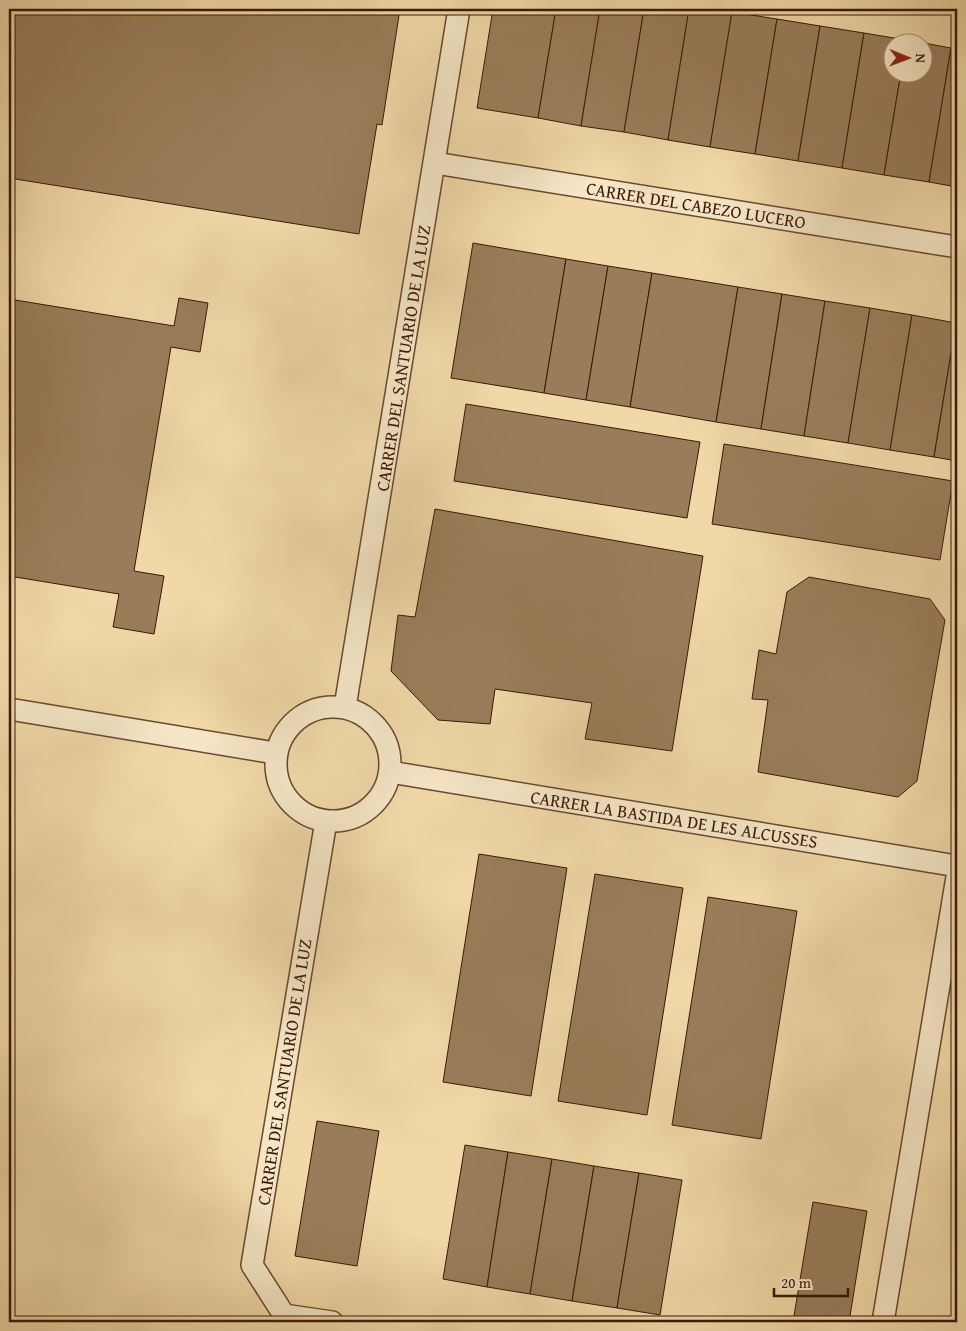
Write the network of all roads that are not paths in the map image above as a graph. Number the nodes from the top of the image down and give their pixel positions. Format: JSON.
{"nodes":[{"id":1,"x":460,"y":9,"type":"edge"},
{"id":2,"x":435,"y":163,"type":"junction"},
{"id":3,"x":957,"y":247,"type":"edge"},
{"id":4,"x":345,"y":707,"type":"junction"},
{"id":5,"x":9,"y":709,"type":"edge"},
{"id":6,"x":275,"y":753,"type":"junction"},
{"id":7,"x":390,"y":772,"type":"junction"},
{"id":8,"x":326,"y":822,"type":"junction"},
{"id":9,"x":957,"y":866,"type":"edge"},
{"id":10,"x":957,"y":877,"type":"edge"},
{"id":11,"x":332,"y":1322,"type":"edge"},
{"id":12,"x":882,"y":1322,"type":"edge"}],
"edges":[{"from":1,"to":2,"type":"street","name":"CARRER DEL SANTUARIO DE LA LUZ"},
{"from":2,"to":3,"type":"street","name":"CARRER DEL CABEZO LUCERO"},
{"from":2,"to":4,"type":"street","name":"CARRER DEL SANTUARIO DE LA LUZ"},
{"from":4,"to":6,"type":"street"},
{"from":4,"to":7,"type":"street"},
{"from":5,"to":6,"type":"street"},
{"from":6,"to":8,"type":"street"},
{"from":7,"to":8,"type":"street"},
{"from":7,"to":9,"type":"street","name":"CARRER LA BASTIDA DE LES ALCUSSES"},
{"from":8,"to":11,"type":"street","name":"CARRER DEL SANTUARIO DE LA LUZ"},
{"from":10,"to":12,"type":"street"}]}
